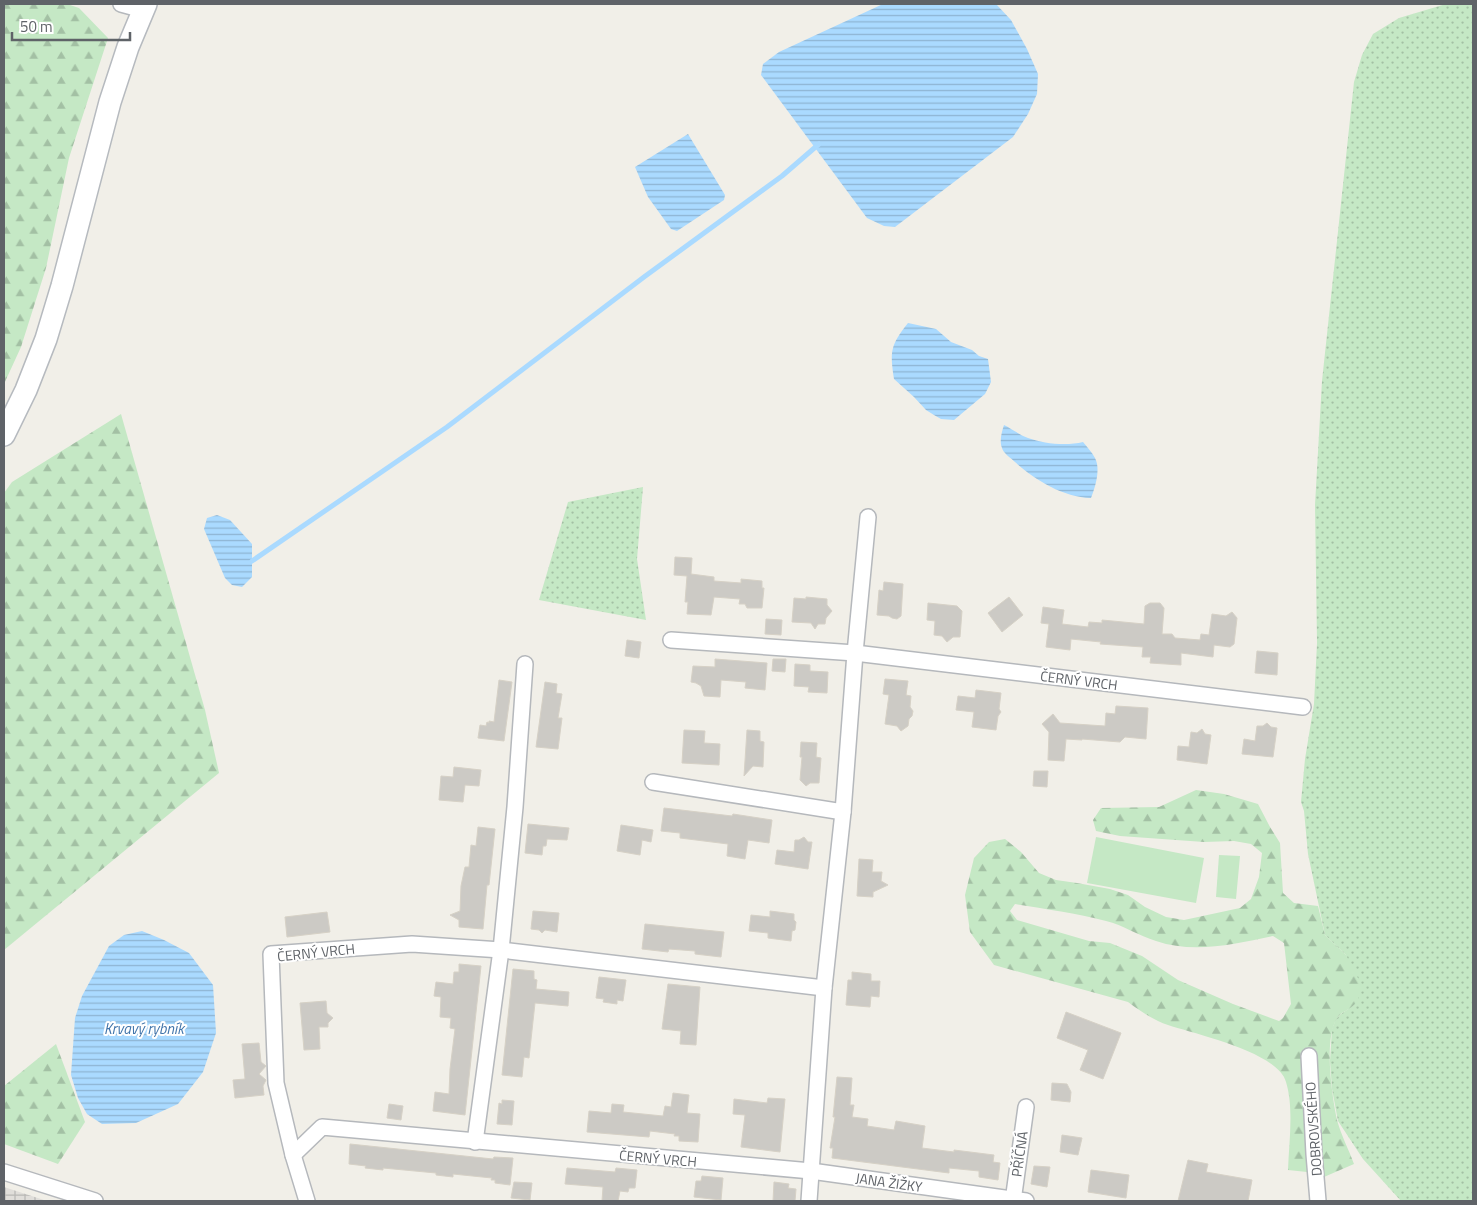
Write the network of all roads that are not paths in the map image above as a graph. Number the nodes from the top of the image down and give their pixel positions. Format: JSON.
{"nodes":[{"id":1,"x":121,"y":4,"type":"edge"},
{"id":2,"x":145,"y":7,"type":"edge"},
{"id":3,"x":4,"y":435,"type":"edge"},
{"id":4,"x":868,"y":517,"type":"dead end"},
{"id":5,"x":671,"y":640,"type":"dead end"},
{"id":6,"x":855,"y":653,"type":"junction"},
{"id":7,"x":525,"y":664,"type":"dead end"},
{"id":8,"x":1303,"y":707,"type":"dead end"},
{"id":9,"x":653,"y":782,"type":"dead end"},
{"id":10,"x":843,"y":812,"type":"junction"},
{"id":11,"x":500,"y":950,"type":"junction"},
{"id":12,"x":824,"y":988,"type":"junction"},
{"id":13,"x":1309,"y":1056,"type":"dead end"},
{"id":14,"x":1026,"y":1107,"type":"dead end"},
{"id":15,"x":474,"y":1142,"type":"junction"},
{"id":16,"x":292,"y":1155,"type":"junction"},
{"id":17,"x":811,"y":1171,"type":"junction"},
{"id":18,"x":4,"y":1172,"type":"edge"},
{"id":19,"x":95,"y":1201,"type":"edge"},
{"id":20,"x":307,"y":1201,"type":"edge"},
{"id":21,"x":809,"y":1201,"type":"edge"},
{"id":22,"x":1017,"y":1201,"type":"edge"},
{"id":23,"x":1318,"y":1201,"type":"edge"}],
"edges":[{"from":1,"to":2,"type":"street"},
{"from":2,"to":3,"type":"main road"},
{"from":4,"to":6,"type":"street"},
{"from":5,"to":6,"type":"street","name":"ČERNÝ VRCH"},
{"from":6,"to":8,"type":"street","name":"ČERNÝ VRCH"},
{"from":6,"to":10,"type":"street"},
{"from":7,"to":11,"type":"street"},
{"from":9,"to":10,"type":"street"},
{"from":10,"to":12,"type":"street"},
{"from":11,"to":12,"type":"street","name":"ČERNÝ VRCH"},
{"from":11,"to":15,"type":"street"},
{"from":11,"to":16,"type":"street","name":"ČERNÝ VRCH"},
{"from":12,"to":17,"type":"street"},
{"from":13,"to":23,"type":"street","name":"DOBROVSKÉHO"},
{"from":14,"to":22,"type":"street","name":"PŘÍČNÁ"},
{"from":15,"to":16,"type":"street","name":"ČERNÝ VRCH"},
{"from":15,"to":17,"type":"street","name":"ČERNÝ VRCH"},
{"from":16,"to":20,"type":"street","name":"ČERNÝ VRCH"},
{"from":17,"to":21,"type":"street"},
{"from":17,"to":22,"type":"street","name":"JANA ŽIŽKY"},
{"from":18,"to":19,"type":"street"}]}
